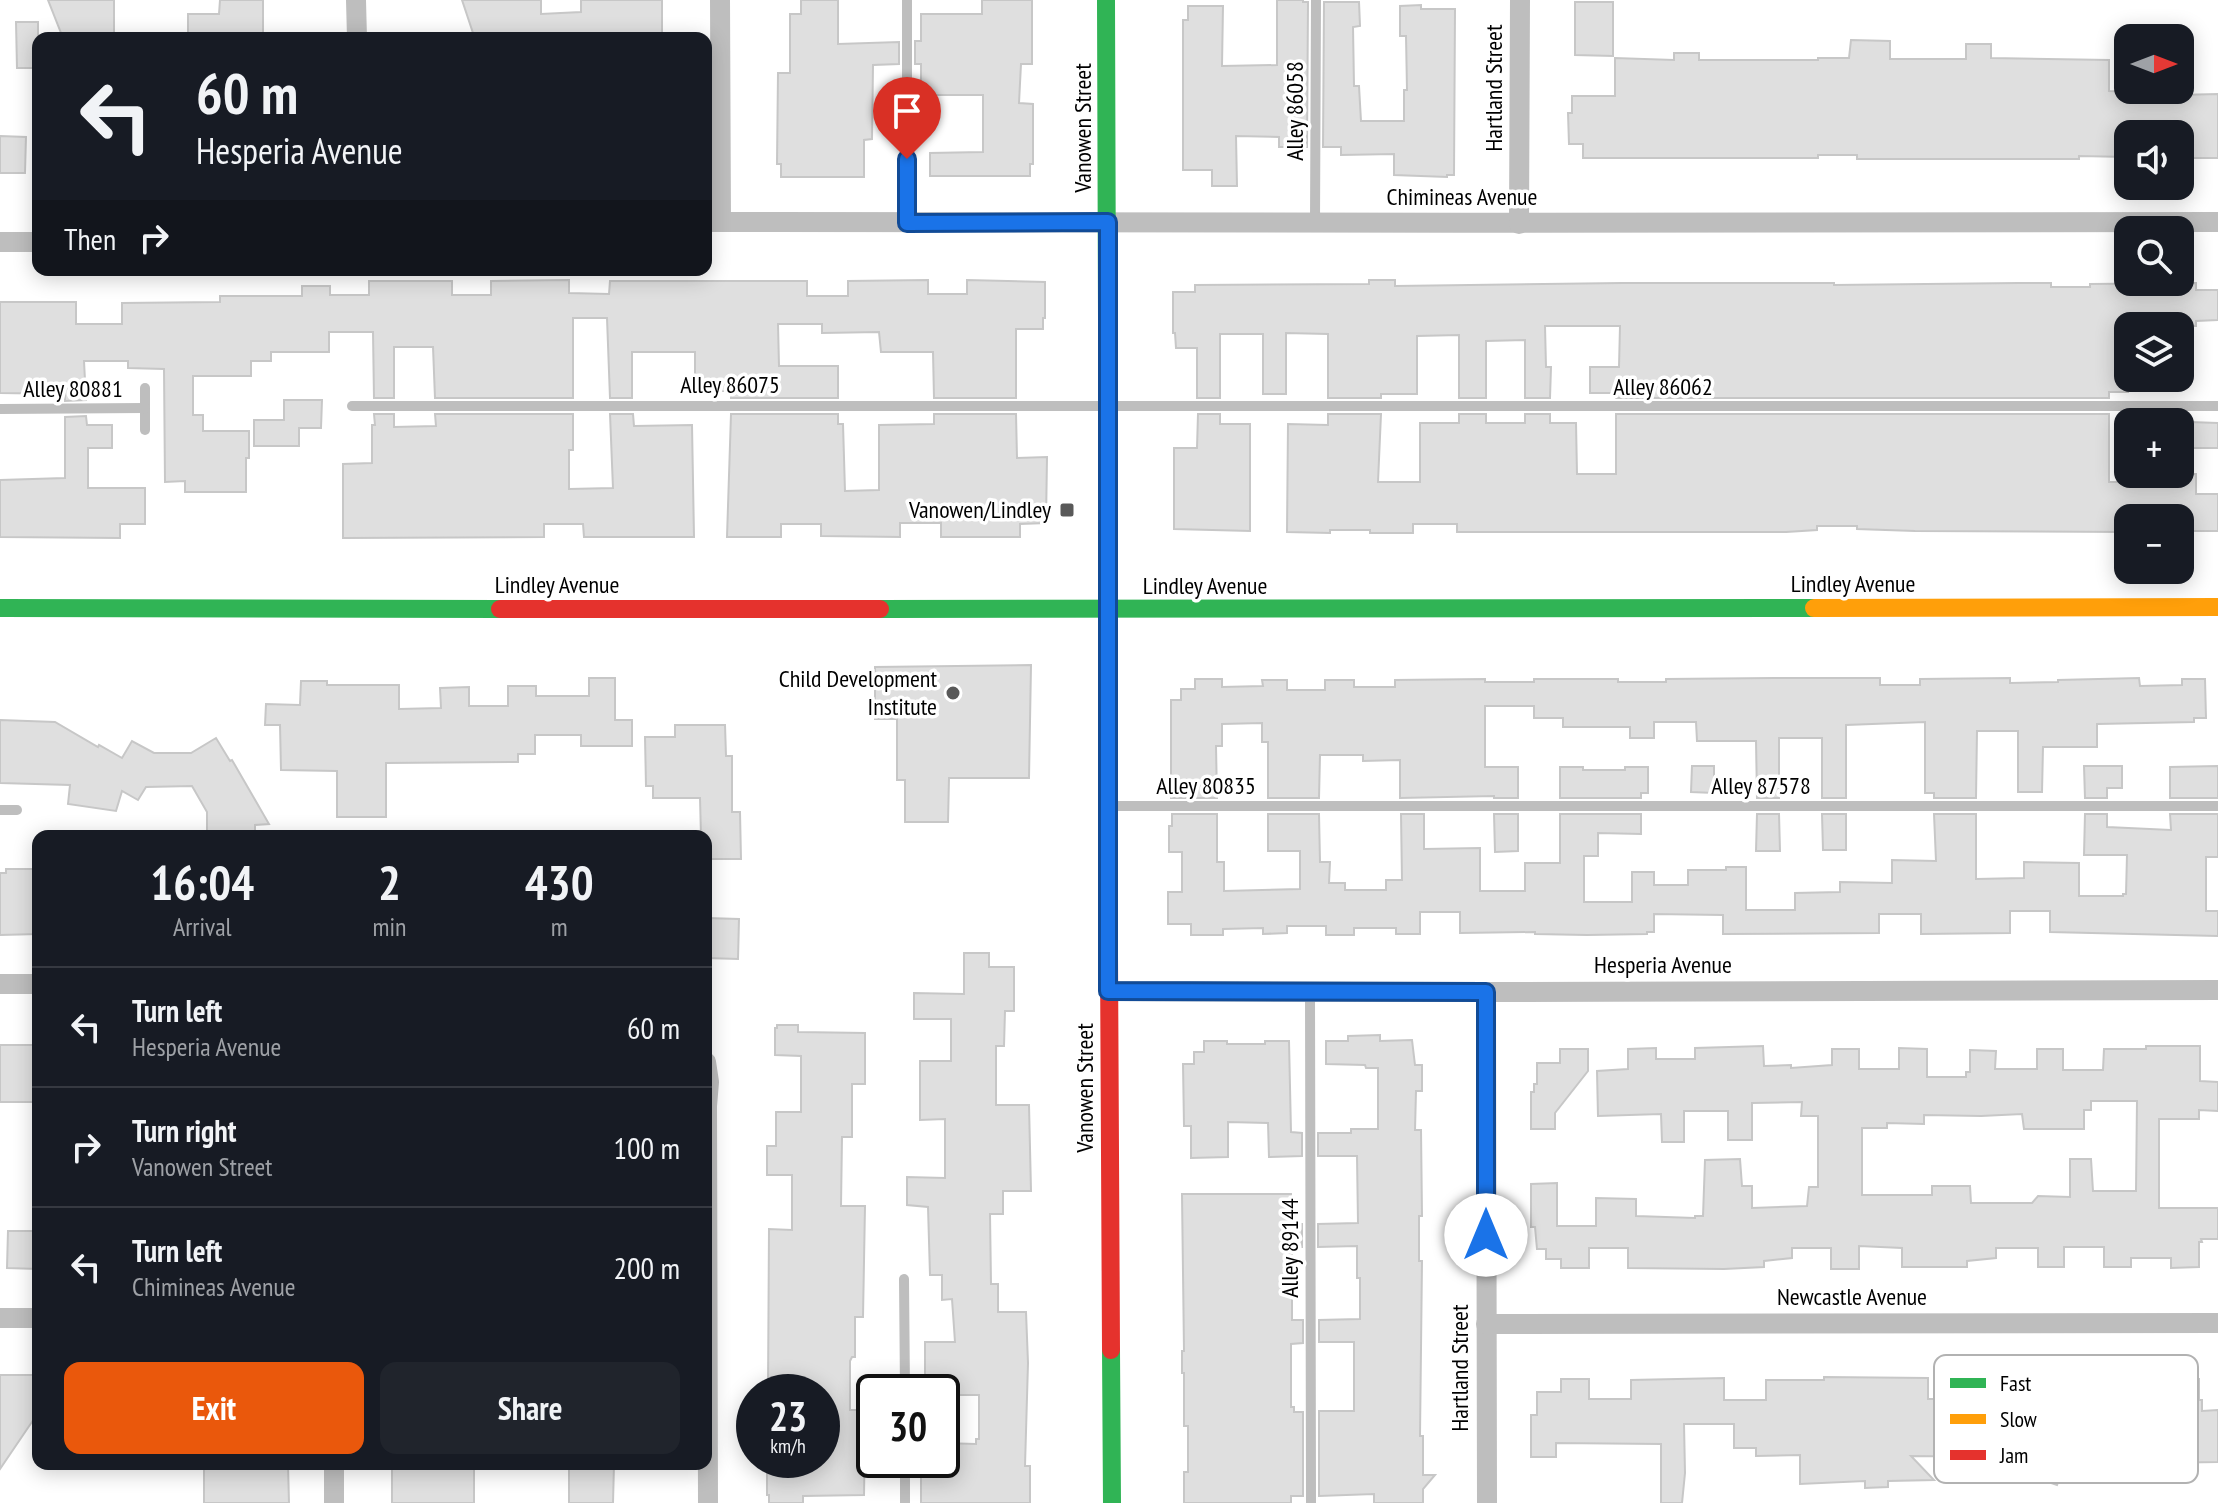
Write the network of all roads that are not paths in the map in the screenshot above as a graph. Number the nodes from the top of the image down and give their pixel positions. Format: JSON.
{"nodes":[{"id":1,"x":356,"y":0,"type":"edge"},
{"id":2,"x":720,"y":0,"type":"edge"},
{"id":3,"x":907,"y":0,"type":"edge"},
{"id":4,"x":1106,"y":0,"type":"edge"},
{"id":5,"x":1316,"y":0,"type":"edge"},
{"id":6,"x":1520,"y":0,"type":"edge"},
{"id":7,"x":357,"y":32,"type":"edge"},
{"id":8,"x":714,"y":222,"type":"edge"},
{"id":9,"x":1108,"y":222,"type":"junction"},
{"id":10,"x":1315,"y":222,"type":"junction"},
{"id":11,"x":2218,"y":222,"type":"edge"},
{"id":12,"x":907,"y":223,"type":"junction"},
{"id":13,"x":1519,"y":224,"type":"junction"},
{"id":14,"x":0,"y":242,"type":"edge"},
{"id":15,"x":32,"y":242,"type":"edge"},
{"id":16,"x":145,"y":388,"type":"dead end"},
{"id":17,"x":1108,"y":405,"type":"junction"},
{"id":18,"x":352,"y":406,"type":"dead end"},
{"id":19,"x":2218,"y":406,"type":"edge"},
{"id":20,"x":145,"y":408,"type":"junction"},
{"id":21,"x":0,"y":409,"type":"edge"},
{"id":22,"x":145,"y":430,"type":"dead end"},
{"id":23,"x":2218,"y":607,"type":"edge"},
{"id":24,"x":0,"y":608,"type":"edge"},
{"id":25,"x":1108,"y":609,"type":"junction"},
{"id":26,"x":1109,"y":806,"type":"junction"},
{"id":27,"x":1304,"y":806,"type":"joint"},
{"id":28,"x":2218,"y":806,"type":"edge"},
{"id":29,"x":0,"y":810,"type":"edge"},
{"id":30,"x":17,"y":810,"type":"dead end"},
{"id":31,"x":0,"y":984,"type":"edge"},
{"id":32,"x":32,"y":984,"type":"edge"},
{"id":33,"x":2218,"y":990,"type":"edge"},
{"id":34,"x":1108,"y":991,"type":"junction"},
{"id":35,"x":1310,"y":992,"type":"junction"},
{"id":36,"x":1486,"y":992,"type":"junction"},
{"id":37,"x":904,"y":1279,"type":"dead end"},
{"id":38,"x":0,"y":1318,"type":"edge"},
{"id":39,"x":32,"y":1318,"type":"edge"},
{"id":40,"x":2218,"y":1323,"type":"edge"},
{"id":41,"x":1486,"y":1324,"type":"junction"},
{"id":42,"x":905,"y":1374,"type":"edge"},
{"id":43,"x":334,"y":1470,"type":"edge"},
{"id":44,"x":708,"y":1470,"type":"edge"},
{"id":45,"x":905,"y":1478,"type":"edge"},
{"id":46,"x":334,"y":1503,"type":"edge"},
{"id":47,"x":708,"y":1503,"type":"edge"},
{"id":48,"x":905,"y":1503,"type":"edge"},
{"id":49,"x":1112,"y":1503,"type":"edge"},
{"id":50,"x":1311,"y":1503,"type":"edge"},
{"id":51,"x":1487,"y":1503,"type":"edge"}],
"edges":[{"from":1,"to":7,"type":"street"},
{"from":2,"to":8,"type":"street"},
{"from":3,"to":12,"type":"lane"},
{"from":4,"to":9,"type":"main road","name":"Vanowen Street"},
{"from":5,"to":10,"type":"lane","name":"Alley 86058"},
{"from":6,"to":13,"type":"street","name":"Hartland Street"},
{"from":8,"to":12,"type":"street","name":"Chimineas Avenue"},
{"from":9,"to":10,"type":"street","name":"Chimineas Avenue"},
{"from":9,"to":12,"type":"street","name":"Chimineas Avenue"},
{"from":9,"to":17,"type":"main road","name":"Vanowen Street"},
{"from":10,"to":13,"type":"street","name":"Chimineas Avenue"},
{"from":11,"to":13,"type":"street","name":"Chimineas Avenue"},
{"from":14,"to":15,"type":"street"},
{"from":16,"to":20,"type":"lane"},
{"from":17,"to":18,"type":"lane","name":"Alley 86075"},
{"from":17,"to":19,"type":"lane","name":"Alley 86062"},
{"from":17,"to":25,"type":"main road","name":"Vanowen Street"},
{"from":20,"to":21,"type":"lane","name":"Alley 80881"},
{"from":20,"to":22,"type":"lane"},
{"from":23,"to":25,"type":"main road","name":"Lindley Avenue"},
{"from":24,"to":25,"type":"main road","name":"Lindley Avenue"},
{"from":25,"to":26,"type":"main road","name":"Vanowen Street"},
{"from":26,"to":27,"type":"lane","name":"Alley 80835"},
{"from":26,"to":34,"type":"main road","name":"Vanowen Street"},
{"from":27,"to":28,"type":"lane","name":"Alley 87578"},
{"from":29,"to":30,"type":"lane"},
{"from":31,"to":32,"type":"street"},
{"from":33,"to":36,"type":"street","name":"Hesperia Avenue"},
{"from":34,"to":35,"type":"street","name":"Hesperia Avenue"},
{"from":34,"to":49,"type":"main road","name":"Vanowen Street"},
{"from":35,"to":36,"type":"street","name":"Hesperia Avenue"},
{"from":35,"to":50,"type":"lane","name":"Alley 89144"},
{"from":36,"to":41,"type":"street","name":"Hartland Street"},
{"from":37,"to":42,"type":"lane"},
{"from":38,"to":39,"type":"street"},
{"from":40,"to":41,"type":"street","name":"Newcastle Avenue"},
{"from":41,"to":51,"type":"street","name":"Hartland Street"},
{"from":43,"to":46,"type":"street"},
{"from":44,"to":47,"type":"street"},
{"from":45,"to":48,"type":"lane"}]}
